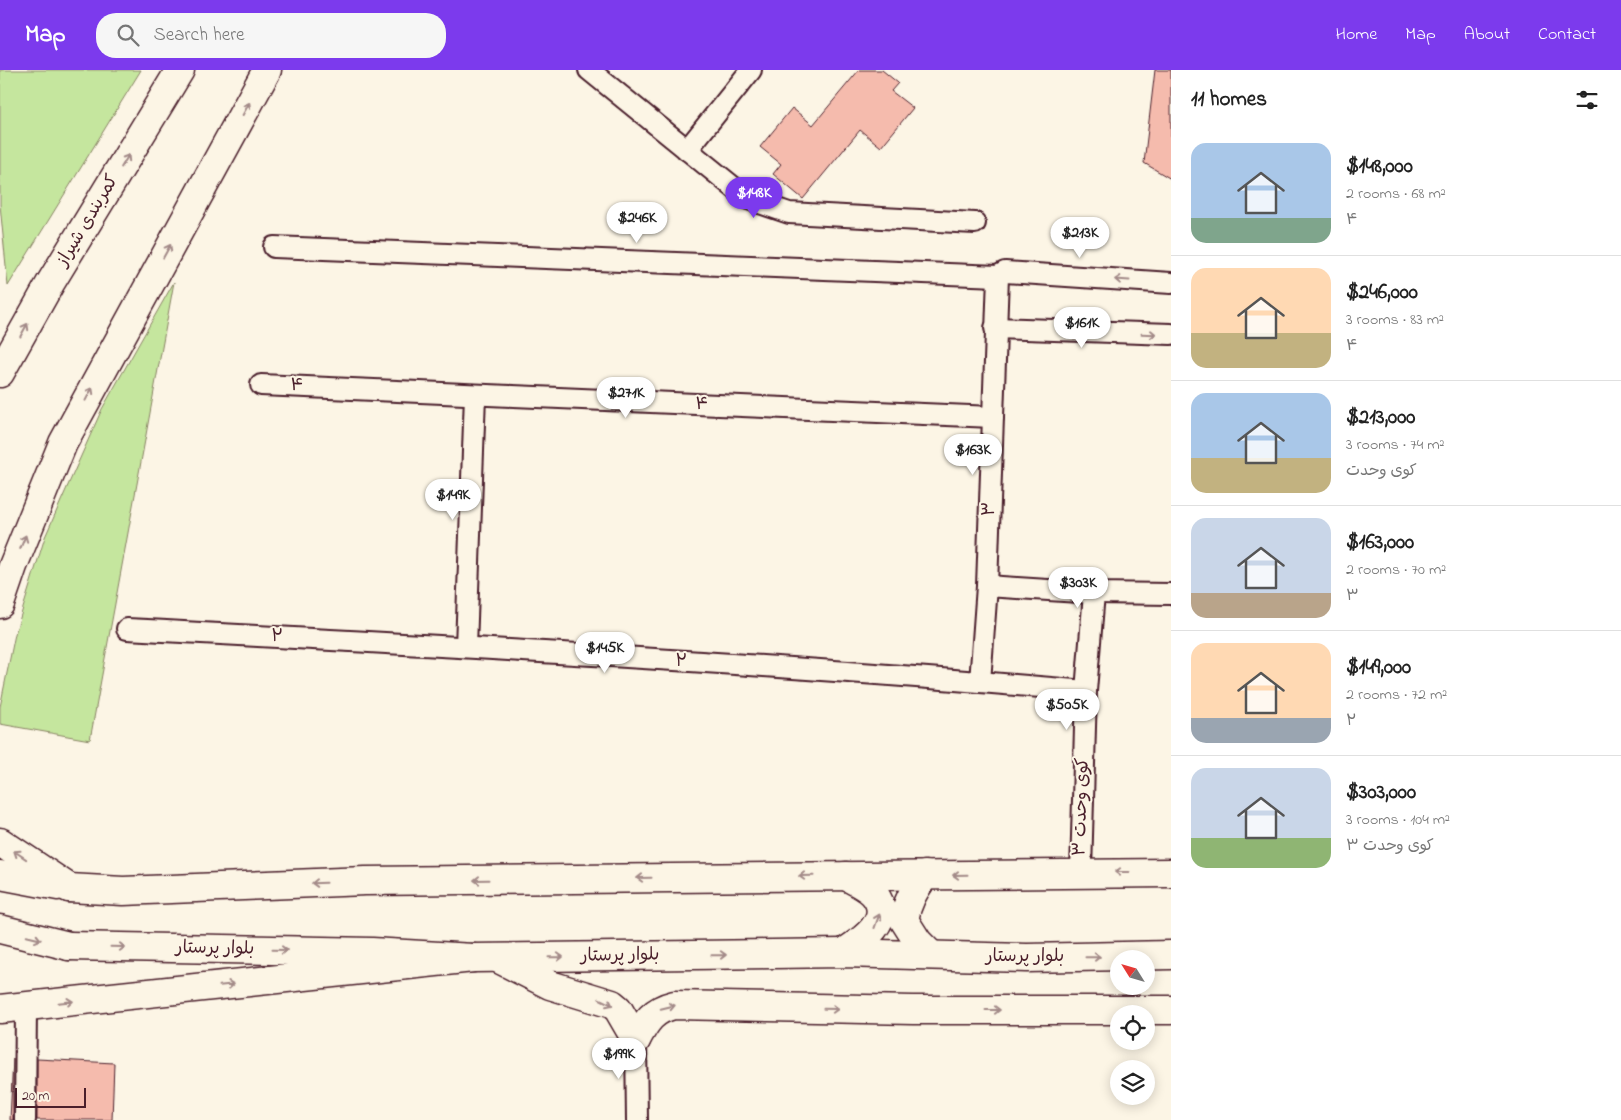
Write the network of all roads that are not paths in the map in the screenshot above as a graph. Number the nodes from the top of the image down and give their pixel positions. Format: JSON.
{"nodes":[{"id":1,"x":180,"y":70,"type":"edge"},
{"id":2,"x":267,"y":70,"type":"edge"},
{"id":3,"x":589,"y":70,"type":"edge"},
{"id":4,"x":751,"y":70,"type":"edge"},
{"id":5,"x":687,"y":150,"type":"junction"},
{"id":6,"x":976,"y":223,"type":"dead end"},
{"id":7,"x":274,"y":247,"type":"dead end"},
{"id":8,"x":998,"y":276,"type":"junction"},
{"id":9,"x":1171,"y":283,"type":"edge"},
{"id":10,"x":995,"y":328,"type":"junction"},
{"id":11,"x":1171,"y":334,"type":"edge"},
{"id":12,"x":0,"y":373,"type":"edge"},
{"id":13,"x":261,"y":385,"type":"dead end"},
{"id":14,"x":476,"y":395,"type":"junction"},
{"id":15,"x":993,"y":417,"type":"junction"},
{"id":16,"x":987,"y":586,"type":"junction"},
{"id":17,"x":1094,"y":593,"type":"junction"},
{"id":18,"x":1171,"y":594,"type":"edge"},
{"id":19,"x":0,"y":604,"type":"edge"},
{"id":20,"x":127,"y":629,"type":"dead end"},
{"id":21,"x":466,"y":647,"type":"junction"},
{"id":22,"x":980,"y":682,"type":"junction"},
{"id":23,"x":1086,"y":691,"type":"junction"},
{"id":24,"x":0,"y":842,"type":"edge"},
{"id":25,"x":1081,"y":872,"type":"junction"},
{"id":26,"x":1171,"y":873,"type":"edge"},
{"id":27,"x":0,"y":875,"type":"edge"},
{"id":28,"x":925,"y":875,"type":"junction"},
{"id":29,"x":846,"y":876,"type":"junction"},
{"id":30,"x":69,"y":888,"type":"junction"},
{"id":31,"x":0,"y":929,"type":"edge"},
{"id":32,"x":843,"y":953,"type":"junction"},
{"id":33,"x":1171,"y":955,"type":"edge"},
{"id":34,"x":931,"y":956,"type":"junction"},
{"id":35,"x":485,"y":958,"type":"junction"},
{"id":36,"x":13,"y":1008,"type":"edge"},
{"id":37,"x":1171,"y":1010,"type":"edge"},
{"id":38,"x":636,"y":1040,"type":"junction"},
{"id":39,"x":25,"y":1120,"type":"edge"},
{"id":40,"x":637,"y":1120,"type":"edge"}],
"edges":[{"from":12,"to":1,"type":"main road","name":"کمربندی شیراز","one_way":true},
{"from":19,"to":2,"type":"main road","one_way":true},
{"from":3,"to":5,"type":"street"},
{"from":4,"to":5,"type":"street"},
{"from":5,"to":6,"type":"street"},
{"from":7,"to":8,"type":"street"},
{"from":9,"to":8,"type":"street","one_way":true},
{"from":8,"to":10,"type":"street","name":"۳"},
{"from":10,"to":11,"type":"street","one_way":true},
{"from":10,"to":15,"type":"street","name":"۳"},
{"from":13,"to":14,"type":"street","name":"۴"},
{"from":14,"to":15,"type":"street","name":"۴"},
{"from":14,"to":21,"type":"street"},
{"from":15,"to":16,"type":"street","name":"۳"},
{"from":16,"to":17,"type":"street"},
{"from":16,"to":22,"type":"street","name":"۳"},
{"from":17,"to":18,"type":"street"},
{"from":17,"to":23,"type":"street","name":"کوی وحدت ۳"},
{"from":20,"to":21,"type":"street","name":"۲"},
{"from":21,"to":22,"type":"street","name":"۲"},
{"from":22,"to":23,"type":"street","name":"۲"},
{"from":23,"to":25,"type":"street","name":"کوی وحدت ۳"},
{"from":30,"to":24,"type":"main road","one_way":true},
{"from":26,"to":25,"type":"main road","one_way":true},
{"from":25,"to":28,"type":"main road","one_way":true},
{"from":27,"to":30,"type":"main road"},
{"from":28,"to":29,"type":"main road"},
{"from":28,"to":34,"type":"main road"},
{"from":29,"to":30,"type":"main road","one_way":true},
{"from":32,"to":29,"type":"main road","one_way":true},
{"from":31,"to":35,"type":"main road","name":"بلوار پرستار","one_way":true},
{"from":32,"to":34,"type":"main road","name":"بلوار پرستار"},
{"from":35,"to":32,"type":"main road","name":"بلوار پرستار","one_way":true},
{"from":34,"to":33,"type":"main road","name":"بلوار پرستار","one_way":true},
{"from":36,"to":35,"type":"main road","one_way":true},
{"from":35,"to":38,"type":"main road","one_way":true},
{"from":36,"to":39,"type":"street"},
{"from":38,"to":37,"type":"main road","one_way":true},
{"from":38,"to":40,"type":"street"}]}
